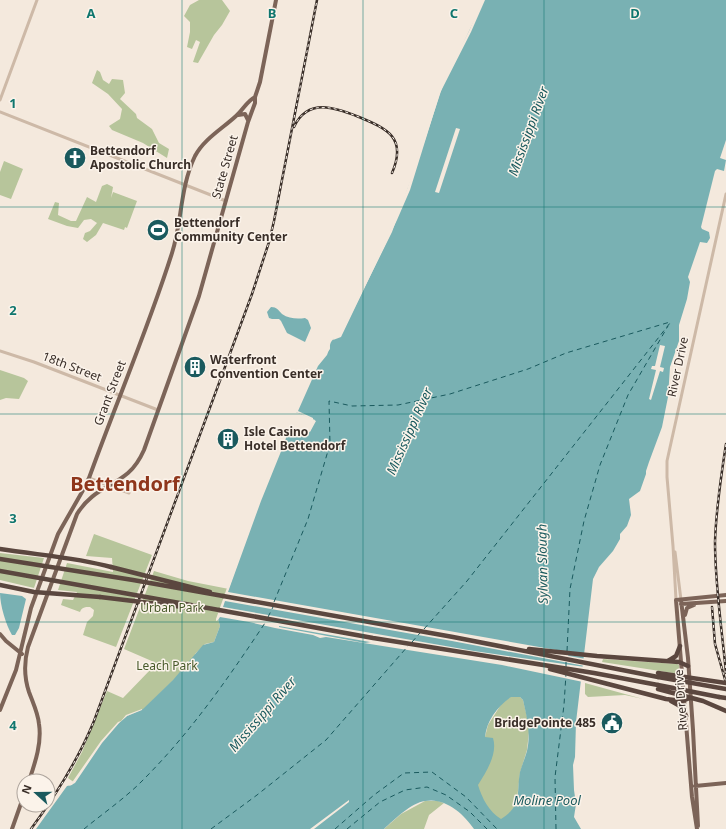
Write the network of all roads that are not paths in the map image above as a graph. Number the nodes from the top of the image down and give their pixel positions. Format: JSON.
{"nodes":[{"id":1,"x":37,"y":0,"type":"edge"},
{"id":2,"x":276,"y":0,"type":"edge"},
{"id":3,"x":255,"y":97,"type":"junction"},
{"id":4,"x":0,"y":100,"type":"edge"},
{"id":5,"x":0,"y":112,"type":"edge"},
{"id":6,"x":237,"y":116,"type":"junction"},
{"id":7,"x":248,"y":122,"type":"junction"},
{"id":8,"x":185,"y":185,"type":"junction"},
{"id":9,"x":726,"y":194,"type":"edge"},
{"id":10,"x":226,"y":201,"type":"junction"},
{"id":11,"x":0,"y":351,"type":"edge"},
{"id":12,"x":120,"y":395,"type":"junction"},
{"id":13,"x":158,"y":410,"type":"junction"},
{"id":14,"x":89,"y":478,"type":"junction"},
{"id":15,"x":108,"y":485,"type":"junction"},
{"id":16,"x":129,"y":494,"type":"dead end"},
{"id":17,"x":673,"y":546,"type":"junction"},
{"id":18,"x":0,"y":549,"type":"edge"},
{"id":19,"x":50,"y":556,"type":"junction"},
{"id":20,"x":61,"y":556,"type":"junction"},
{"id":21,"x":0,"y":559,"type":"edge"},
{"id":22,"x":0,"y":571,"type":"edge"},
{"id":23,"x":0,"y":585,"type":"edge"},
{"id":24,"x":37,"y":592,"type":"junction"},
{"id":25,"x":48,"y":593,"type":"junction"},
{"id":26,"x":726,"y":595,"type":"edge"},
{"id":27,"x":223,"y":596,"type":"junction"},
{"id":28,"x":726,"y":601,"type":"edge"},
{"id":29,"x":676,"y":602,"type":"junction"},
{"id":30,"x":681,"y":602,"type":"junction"},
{"id":31,"x":700,"y":604,"type":"junction"},
{"id":32,"x":219,"y":610,"type":"junction"},
{"id":33,"x":0,"y":634,"type":"edge"},
{"id":34,"x":686,"y":640,"type":"junction"},
{"id":35,"x":680,"y":646,"type":"junction"},
{"id":36,"x":509,"y":648,"type":"junction"},
{"id":37,"x":21,"y":654,"type":"junction"},
{"id":38,"x":26,"y":657,"type":"junction"},
{"id":39,"x":668,"y":661,"type":"junction"},
{"id":40,"x":682,"y":663,"type":"junction"},
{"id":41,"x":531,"y":664,"type":"junction"},
{"id":42,"x":688,"y":666,"type":"junction"},
{"id":43,"x":658,"y":675,"type":"junction"},
{"id":44,"x":726,"y":683,"type":"edge"},
{"id":45,"x":658,"y":687,"type":"junction"},
{"id":46,"x":726,"y":689,"type":"edge"},
{"id":47,"x":690,"y":698,"type":"junction"},
{"id":48,"x":726,"y":698,"type":"edge"},
{"id":49,"x":666,"y":699,"type":"junction"},
{"id":50,"x":685,"y":700,"type":"junction"},
{"id":51,"x":0,"y":710,"type":"edge"},
{"id":52,"x":726,"y":711,"type":"edge"},
{"id":53,"x":686,"y":716,"type":"junction"},
{"id":54,"x":32,"y":773,"type":"edge"},
{"id":55,"x":726,"y":783,"type":"edge"},
{"id":56,"x":691,"y":786,"type":"junction"},
{"id":57,"x":696,"y":786,"type":"junction"},
{"id":58,"x":18,"y":813,"type":"edge"},
{"id":59,"x":13,"y":829,"type":"edge"},
{"id":60,"x":698,"y":829,"type":"edge"}],
"edges":[{"from":1,"to":4,"type":"street"},
{"from":2,"to":3,"type":"main road","name":"State Street"},
{"from":3,"to":6,"type":"main road","name":"Grant Street"},
{"from":3,"to":7,"type":"main road","name":"State Street"},
{"from":5,"to":8,"type":"street"},
{"from":6,"to":7,"type":"main road"},
{"from":6,"to":8,"type":"main road","name":"Grant Street"},
{"from":7,"to":10,"type":"main road","name":"State Street"},
{"from":8,"to":10,"type":"street"},
{"from":8,"to":12,"type":"main road","name":"Grant Street"},
{"from":9,"to":17,"type":"street","name":"River Drive"},
{"from":10,"to":13,"type":"main road","name":"State Street"},
{"from":11,"to":12,"type":"street","name":"18th Street"},
{"from":12,"to":13,"type":"street","name":"18th Street"},
{"from":12,"to":14,"type":"main road","name":"Grant Street"},
{"from":13,"to":15,"type":"main road","name":"State Street"},
{"from":14,"to":15,"type":"street"},
{"from":14,"to":19,"type":"main road","name":"Grant Street"},
{"from":15,"to":16,"type":"street"},
{"from":15,"to":20,"type":"main road","name":"State Street"},
{"from":17,"to":29,"type":"street","name":"River Drive"},
{"from":17,"to":30,"type":"street","name":"River Drive"},
{"from":18,"to":19,"type":"highway"},
{"from":19,"to":20,"type":"highway"},
{"from":19,"to":24,"type":"main road","name":"Grant Street"},
{"from":20,"to":25,"type":"main road"},
{"from":20,"to":27,"type":"highway","bridge":true},
{"from":21,"to":27,"type":"highway","bridge":true},
{"from":22,"to":32,"type":"highway","bridge":true},
{"from":23,"to":24,"type":"highway"},
{"from":24,"to":25,"type":"highway"},
{"from":24,"to":37,"type":"main road","name":"Grant Street"},
{"from":25,"to":32,"type":"highway","bridge":true},
{"from":25,"to":38,"type":"main road"},
{"from":26,"to":30,"type":"main road"},
{"from":27,"to":36,"type":"highway"},
{"from":28,"to":31,"type":"main road"},
{"from":29,"to":30,"type":"main road"},
{"from":29,"to":35,"type":"main road","name":"River Drive"},
{"from":30,"to":31,"type":"main road"},
{"from":30,"to":34,"type":"main road","name":"River Drive"},
{"from":31,"to":34,"type":"main road"},
{"from":32,"to":41,"type":"highway"},
{"from":33,"to":37,"type":"main road"},
{"from":34,"to":42,"type":"main road","name":"River Drive"},
{"from":35,"to":39,"type":"highway"},
{"from":35,"to":40,"type":"main road","name":"River Drive"},
{"from":36,"to":39,"type":"highway"},
{"from":36,"to":43,"type":"highway"},
{"from":37,"to":38,"type":"main road"},
{"from":37,"to":51,"type":"main road","name":"Grant Street"},
{"from":38,"to":54,"type":"main road"},
{"from":39,"to":40,"type":"highway"},
{"from":40,"to":42,"type":"highway"},
{"from":40,"to":50,"type":"main road","name":"River Drive"},
{"from":41,"to":45,"type":"highway"},
{"from":41,"to":49,"type":"highway"},
{"from":42,"to":47,"type":"main road","name":"River Drive"},
{"from":43,"to":44,"type":"highway","bridge":true},
{"from":43,"to":46,"type":"highway","bridge":true},
{"from":45,"to":48,"type":"highway","bridge":true},
{"from":45,"to":52,"type":"highway","bridge":true},
{"from":47,"to":50,"type":"highway"},
{"from":47,"to":57,"type":"main road","name":"River Drive"},
{"from":49,"to":50,"type":"highway"},
{"from":49,"to":53,"type":"highway"},
{"from":50,"to":53,"type":"main road","name":"River Drive"},
{"from":53,"to":56,"type":"main road","name":"River Drive"},
{"from":55,"to":57,"type":"main road"},
{"from":56,"to":57,"type":"main road"},
{"from":56,"to":60,"type":"main road","name":"River Drive"},
{"from":57,"to":60,"type":"main road","name":"River Drive"},
{"from":58,"to":59,"type":"main road"}]}
